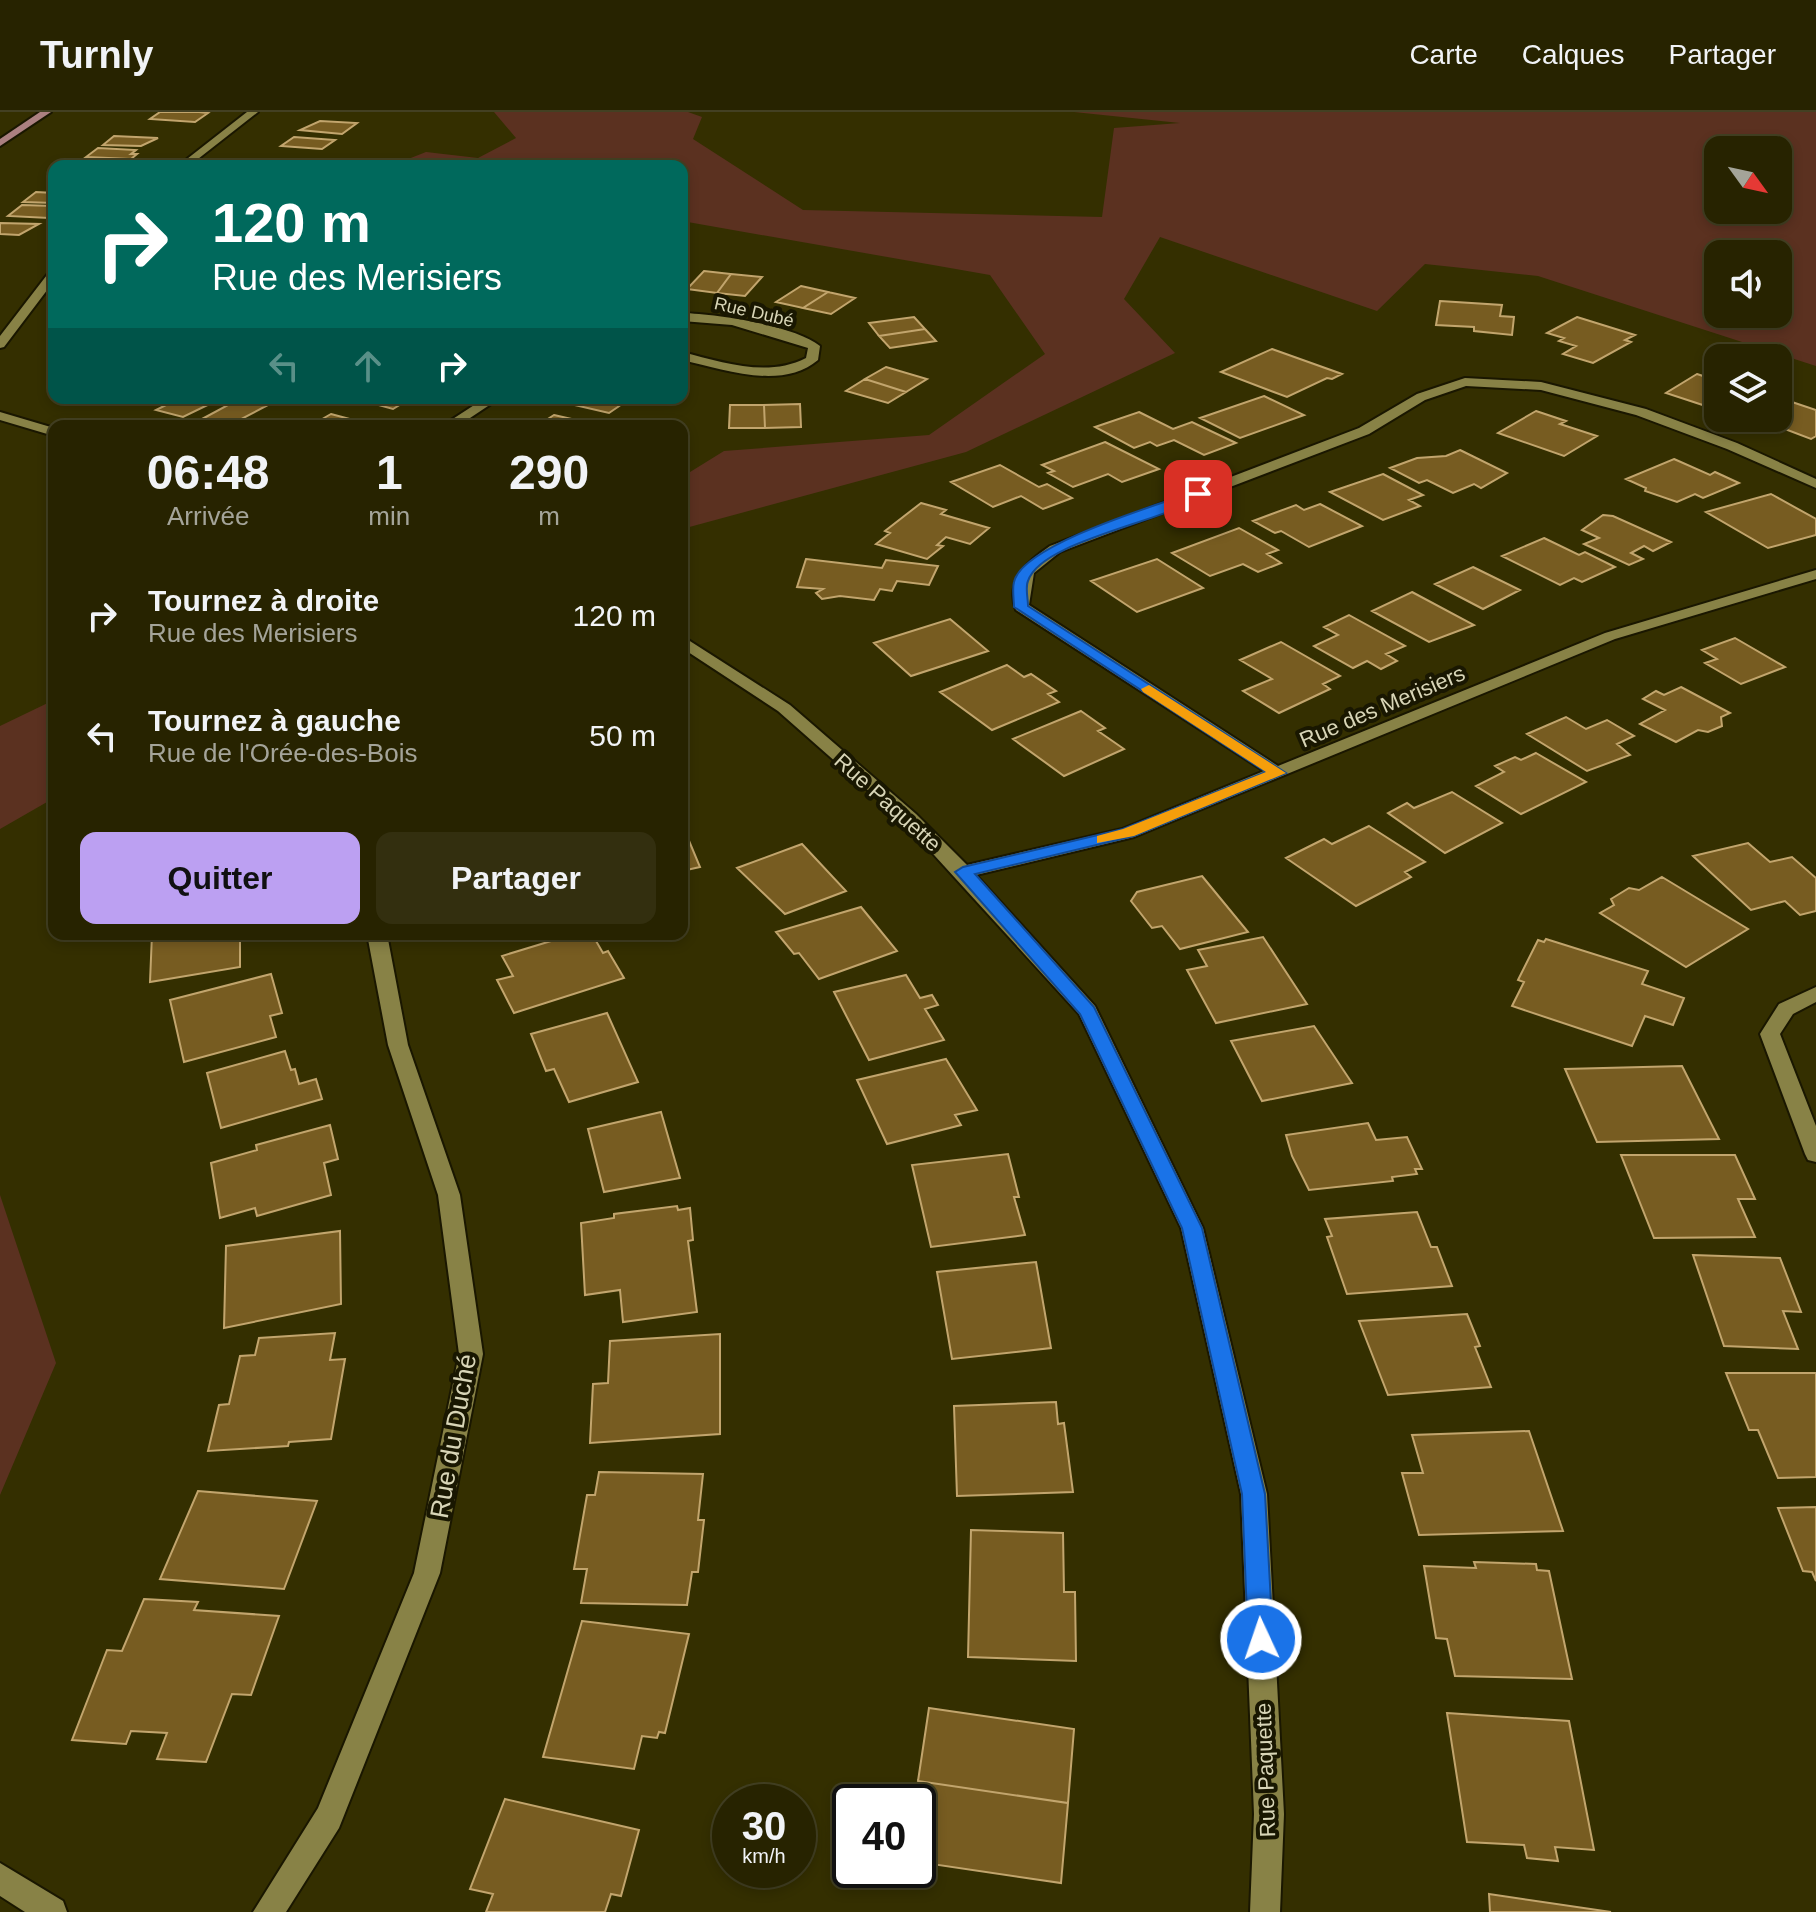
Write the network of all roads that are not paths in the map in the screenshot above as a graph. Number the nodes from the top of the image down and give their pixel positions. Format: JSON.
{"nodes":[{"id":1,"x":46,"y":112,"type":"edge"},
{"id":2,"x":253,"y":112,"type":"edge"},
{"id":3,"x":0,"y":143,"type":"edge"},
{"id":4,"x":191,"y":160,"type":"edge"},
{"id":5,"x":48,"y":281,"type":"edge"},
{"id":6,"x":688,"y":318,"type":"edge"},
{"id":7,"x":0,"y":344,"type":"edge"},
{"id":8,"x":688,"y":357,"type":"edge"},
{"id":9,"x":484,"y":404,"type":"edge"},
{"id":10,"x":0,"y":416,"type":"edge"},
{"id":11,"x":459,"y":420,"type":"edge"},
{"id":12,"x":48,"y":430,"type":"edge"},
{"id":13,"x":1816,"y":484,"type":"edge"},
{"id":14,"x":1816,"y":574,"type":"edge"},
{"id":15,"x":688,"y":645,"type":"edge"},
{"id":16,"x":1278,"y":773,"type":"junction"},
{"id":17,"x":963,"y":872,"type":"junction"},
{"id":18,"x":378,"y":940,"type":"edge"},
{"id":19,"x":1816,"y":994,"type":"edge"},
{"id":20,"x":1816,"y":1154,"type":"edge"},
{"id":21,"x":0,"y":1878,"type":"edge"},
{"id":22,"x":52,"y":1912,"type":"edge"},
{"id":23,"x":268,"y":1912,"type":"edge"},
{"id":24,"x":1265,"y":1912,"type":"edge"}],
"edges":[{"from":1,"to":3,"type":"main road"},
{"from":2,"to":4,"type":"street"},
{"from":5,"to":7,"type":"street"},
{"from":6,"to":8,"type":"street","name":"Rue Dubé"},
{"from":9,"to":11,"type":"street"},
{"from":10,"to":12,"type":"street"},
{"from":13,"to":16,"type":"street"},
{"from":14,"to":16,"type":"street","name":"Rue des Merisiers"},
{"from":15,"to":17,"type":"street","name":"Rue Paquette"},
{"from":16,"to":17,"type":"street","name":"Rue des Merisiers"},
{"from":17,"to":24,"type":"street","name":"Rue Paquette"},
{"from":18,"to":23,"type":"street","name":"Rue du Duché"},
{"from":19,"to":20,"type":"street"},
{"from":21,"to":22,"type":"street"}]}
